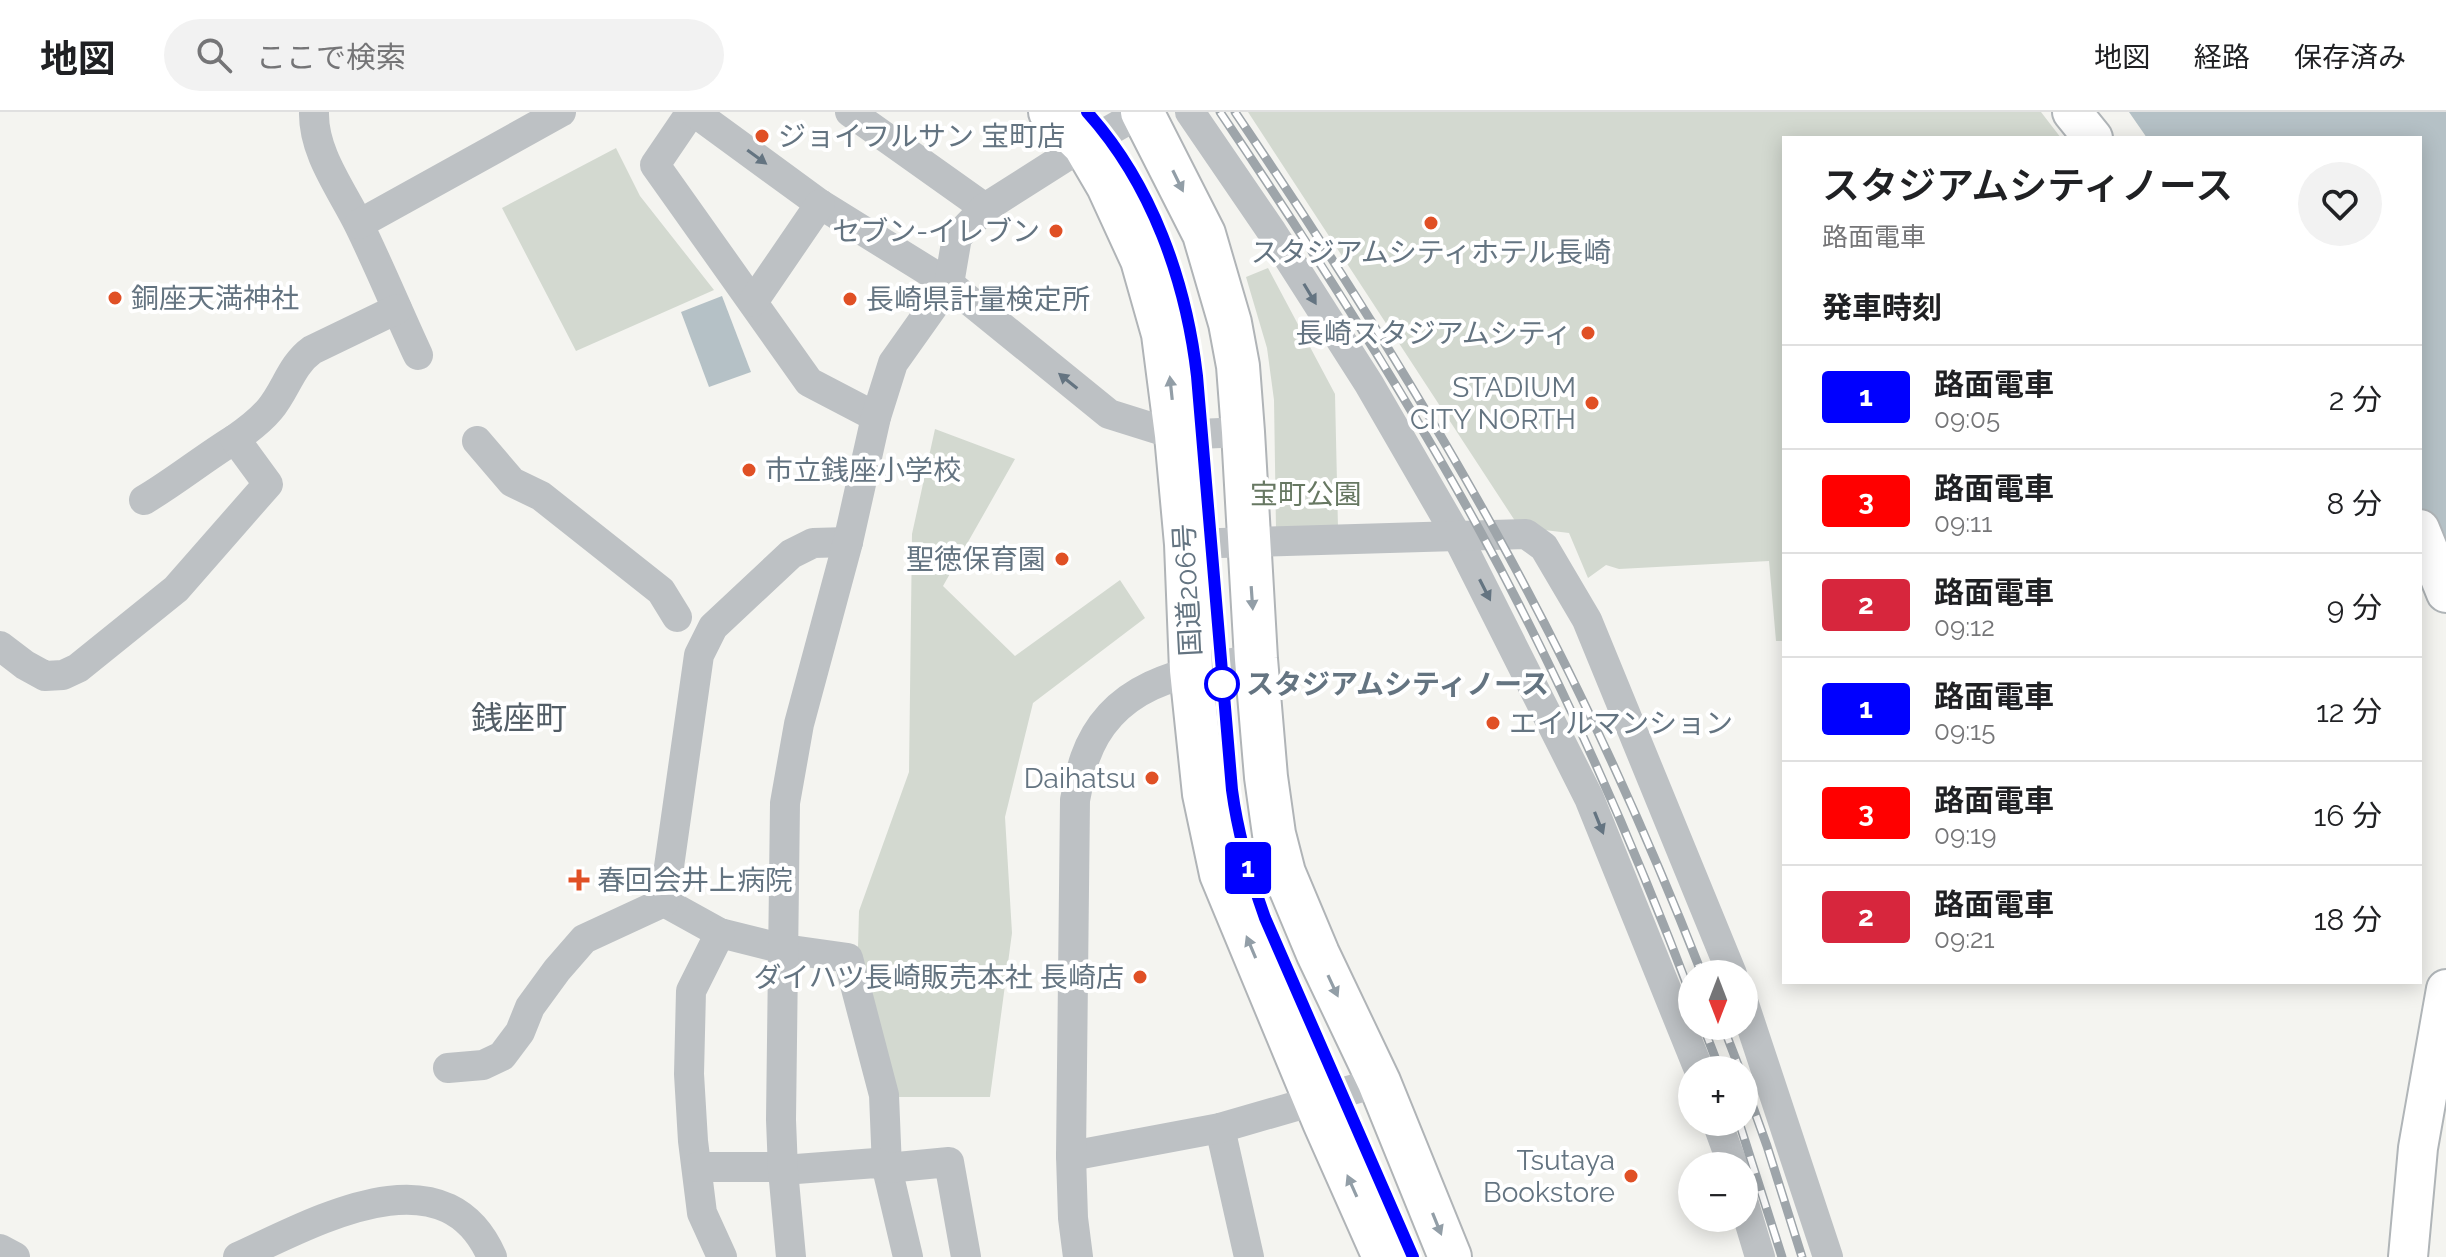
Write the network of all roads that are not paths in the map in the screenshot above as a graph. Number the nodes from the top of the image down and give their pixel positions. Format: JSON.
{"nodes":[{"id":1,"x":314,"y":112,"type":"edge"},
{"id":2,"x":561,"y":112,"type":"edge"},
{"id":3,"x":692,"y":112,"type":"edge"},
{"id":4,"x":850,"y":112,"type":"edge"},
{"id":5,"x":1050,"y":112,"type":"edge"},
{"id":6,"x":1142,"y":112,"type":"edge"},
{"id":7,"x":1190,"y":112,"type":"edge"},
{"id":8,"x":2072,"y":112,"type":"edge"},
{"id":9,"x":2101,"y":112,"type":"edge"},
{"id":10,"x":2091,"y":136,"type":"edge"},
{"id":11,"x":2118,"y":136,"type":"edge"},
{"id":12,"x":1084,"y":145,"type":"junction"},
{"id":13,"x":820,"y":204,"type":"junction"},
{"id":14,"x":985,"y":208,"type":"junction"},
{"id":15,"x":359,"y":224,"type":"junction"},
{"id":16,"x":949,"y":284,"type":"junction"},
{"id":17,"x":753,"y":302,"type":"junction"},
{"id":18,"x":397,"y":309,"type":"junction"},
{"id":19,"x":418,"y":355,"type":"dead end"},
{"id":20,"x":876,"y":417,"type":"junction"},
{"id":21,"x":1243,"y":432,"type":"junction"},
{"id":22,"x":1176,"y":435,"type":"junction"},
{"id":23,"x":235,"y":439,"type":"junction"},
{"id":24,"x":477,"y":441,"type":"dead end"},
{"id":25,"x":144,"y":500,"type":"dead end"},
{"id":26,"x":2422,"y":534,"type":"edge"},
{"id":27,"x":1457,"y":536,"type":"junction"},
{"id":28,"x":848,"y":542,"type":"junction"},
{"id":29,"x":1186,"y":544,"type":"junction"},
{"id":30,"x":1249,"y":544,"type":"junction"},
{"id":31,"x":2422,"y":553,"type":"edge"},
{"id":32,"x":2446,"y":593,"type":"edge"},
{"id":33,"x":2446,"y":603,"type":"edge"},
{"id":34,"x":677,"y":617,"type":"dead end"},
{"id":35,"x":0,"y":646,"type":"edge"},
{"id":36,"x":1256,"y":659,"type":"junction"},
{"id":37,"x":1191,"y":670,"type":"junction"},
{"id":38,"x":664,"y":902,"type":"junction"},
{"id":39,"x":720,"y":933,"type":"junction"},
{"id":40,"x":784,"y":949,"type":"junction"},
{"id":41,"x":1726,"y":960,"type":"edge"},
{"id":42,"x":2446,"y":989,"type":"edge"},
{"id":43,"x":2446,"y":1025,"type":"edge"},
{"id":44,"x":1756,"y":1040,"type":"edge"},
{"id":45,"x":1693,"y":1056,"type":"edge"},
{"id":46,"x":448,"y":1068,"type":"dead end"},
{"id":47,"x":1379,"y":1082,"type":"junction"},
{"id":48,"x":1314,"y":1100,"type":"junction"},
{"id":49,"x":1220,"y":1128,"type":"junction"},
{"id":50,"x":1071,"y":1156,"type":"junction"},
{"id":51,"x":697,"y":1167,"type":"junction"},
{"id":52,"x":887,"y":1168,"type":"junction"},
{"id":53,"x":783,"y":1170,"type":"junction"},
{"id":54,"x":1752,"y":1232,"type":"edge"},
{"id":55,"x":0,"y":1249,"type":"edge"},
{"id":56,"x":15,"y":1257,"type":"edge"},
{"id":57,"x":238,"y":1257,"type":"edge"},
{"id":58,"x":492,"y":1257,"type":"edge"},
{"id":59,"x":722,"y":1257,"type":"edge"},
{"id":60,"x":791,"y":1257,"type":"edge"},
{"id":61,"x":908,"y":1257,"type":"edge"},
{"id":62,"x":966,"y":1257,"type":"edge"},
{"id":63,"x":1078,"y":1257,"type":"edge"},
{"id":64,"x":1249,"y":1257,"type":"edge"},
{"id":65,"x":1384,"y":1257,"type":"edge"},
{"id":66,"x":1450,"y":1257,"type":"edge"},
{"id":67,"x":1760,"y":1257,"type":"edge"},
{"id":68,"x":1828,"y":1257,"type":"edge"},
{"id":69,"x":2408,"y":1257,"type":"edge"},
{"id":70,"x":2429,"y":1257,"type":"edge"}],
"edges":[{"from":1,"to":15,"type":"street"},
{"from":2,"to":15,"type":"street"},
{"from":3,"to":13,"type":"street","one_way":true},
{"from":3,"to":17,"type":"street"},
{"from":4,"to":14,"type":"street"},
{"from":5,"to":12,"type":"highway","name":"国道206号"},
{"from":6,"to":12,"type":"street"},
{"from":6,"to":21,"type":"highway","one_way":true},
{"from":7,"to":27,"type":"street","one_way":true},
{"from":8,"to":10,"type":"main road"},
{"from":9,"to":11,"type":"main road"},
{"from":12,"to":14,"type":"street"},
{"from":22,"to":12,"type":"highway","name":"国道206号","one_way":true},
{"from":13,"to":16,"type":"street"},
{"from":13,"to":17,"type":"street"},
{"from":14,"to":16,"type":"street"},
{"from":15,"to":18,"type":"street"},
{"from":16,"to":20,"type":"street"},
{"from":22,"to":16,"type":"street","one_way":true},
{"from":17,"to":20,"type":"street"},
{"from":18,"to":19,"type":"street"},
{"from":18,"to":23,"type":"street"},
{"from":20,"to":28,"type":"street"},
{"from":21,"to":22,"type":"street"},
{"from":21,"to":30,"type":"highway"},
{"from":22,"to":29,"type":"highway","name":"国道206号"},
{"from":23,"to":25,"type":"street"},
{"from":23,"to":35,"type":"street"},
{"from":24,"to":34,"type":"street"},
{"from":26,"to":32,"type":"main road"},
{"from":27,"to":30,"type":"street"},
{"from":27,"to":41,"type":"street"},
{"from":27,"to":45,"type":"street","one_way":true},
{"from":28,"to":38,"type":"street"},
{"from":28,"to":40,"type":"street"},
{"from":29,"to":30,"type":"street"},
{"from":29,"to":37,"type":"highway","name":"国道206号"},
{"from":30,"to":36,"type":"highway","one_way":true},
{"from":31,"to":33,"type":"main road"},
{"from":36,"to":37,"type":"street"},
{"from":36,"to":47,"type":"highway","one_way":true},
{"from":48,"to":37,"type":"highway","name":"国道206号","one_way":true},
{"from":37,"to":50,"type":"street"},
{"from":38,"to":39,"type":"street"},
{"from":38,"to":46,"type":"street"},
{"from":39,"to":40,"type":"street"},
{"from":39,"to":51,"type":"street"},
{"from":40,"to":52,"type":"street"},
{"from":40,"to":53,"type":"street"},
{"from":42,"to":69,"type":"main road"},
{"from":43,"to":70,"type":"main road"},
{"from":44,"to":68,"type":"street"},
{"from":47,"to":48,"type":"street"},
{"from":47,"to":66,"type":"highway","one_way":true},
{"from":48,"to":49,"type":"street"},
{"from":65,"to":48,"type":"highway","name":"国道206号","one_way":true},
{"from":49,"to":50,"type":"street"},
{"from":49,"to":64,"type":"street"},
{"from":50,"to":63,"type":"street"},
{"from":51,"to":53,"type":"street"},
{"from":51,"to":59,"type":"street"},
{"from":52,"to":53,"type":"street"},
{"from":52,"to":61,"type":"street"},
{"from":52,"to":62,"type":"street"},
{"from":53,"to":60,"type":"street"},
{"from":54,"to":67,"type":"street"},
{"from":55,"to":56,"type":"street"},
{"from":57,"to":58,"type":"street"}]}
